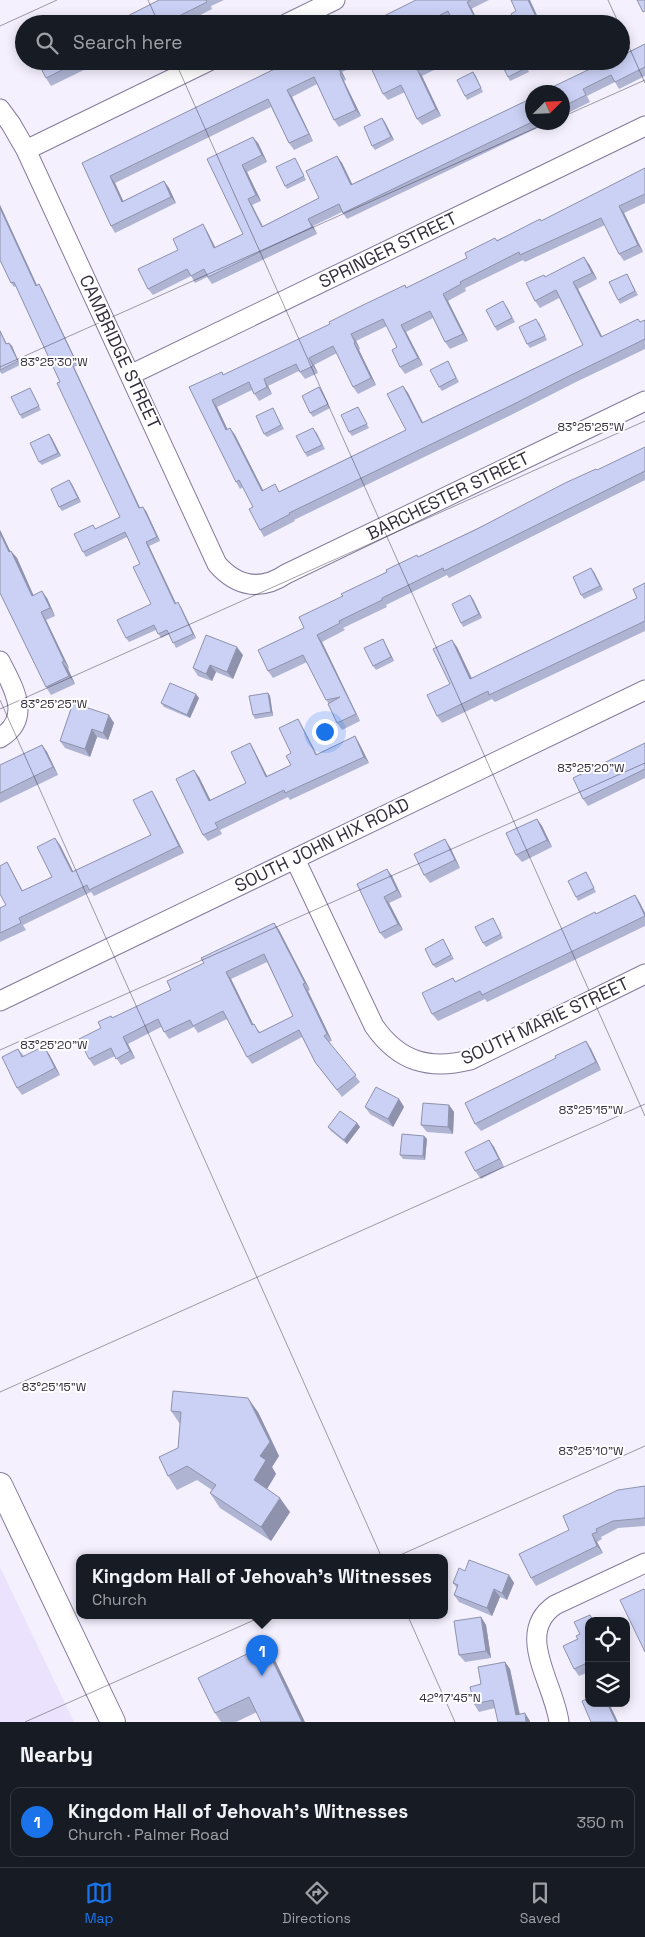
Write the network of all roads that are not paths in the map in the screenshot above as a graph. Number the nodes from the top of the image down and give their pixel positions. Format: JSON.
{"nodes":[{"id":1,"x":335,"y":0,"type":"edge"},
{"id":2,"x":304,"y":15,"type":"edge"},
{"id":3,"x":190,"y":70,"type":"edge"},
{"id":4,"x":0,"y":109,"type":"edge"},
{"id":5,"x":645,"y":126,"type":"edge"},
{"id":6,"x":26,"y":150,"type":"junction"},
{"id":7,"x":130,"y":375,"type":"junction"},
{"id":8,"x":645,"y":401,"type":"edge"},
{"id":9,"x":249,"y":584,"type":"joint"},
{"id":10,"x":0,"y":661,"type":"edge"},
{"id":11,"x":645,"y":690,"type":"edge"},
{"id":12,"x":0,"y":738,"type":"edge"},
{"id":13,"x":295,"y":859,"type":"junction"},
{"id":14,"x":645,"y":974,"type":"edge"},
{"id":15,"x":0,"y":1001,"type":"edge"},
{"id":16,"x":0,"y":1485,"type":"edge"},
{"id":17,"x":645,"y":1563,"type":"edge"},
{"id":18,"x":113,"y":1722,"type":"edge"},
{"id":19,"x":559,"y":1722,"type":"edge"}],
"edges":[{"from":1,"to":2,"type":"street"},
{"from":3,"to":6,"type":"street"},
{"from":4,"to":6,"type":"street","name":"CAMBRIDGE STREET"},
{"from":5,"to":7,"type":"street","name":"SPRINGER STREET"},
{"from":6,"to":7,"type":"street","name":"CAMBRIDGE STREET"},
{"from":7,"to":9,"type":"street","name":"CAMBRIDGE STREET"},
{"from":8,"to":9,"type":"street","name":"BARCHESTER STREET"},
{"from":10,"to":12,"type":"street"},
{"from":11,"to":13,"type":"street","name":"SOUTH JOHN HIX ROAD"},
{"from":13,"to":14,"type":"street","name":"SOUTH MARIE STREET"},
{"from":13,"to":15,"type":"street","name":"SOUTH JOHN HIX ROAD"},
{"from":16,"to":18,"type":"street"},
{"from":17,"to":19,"type":"street"}]}
